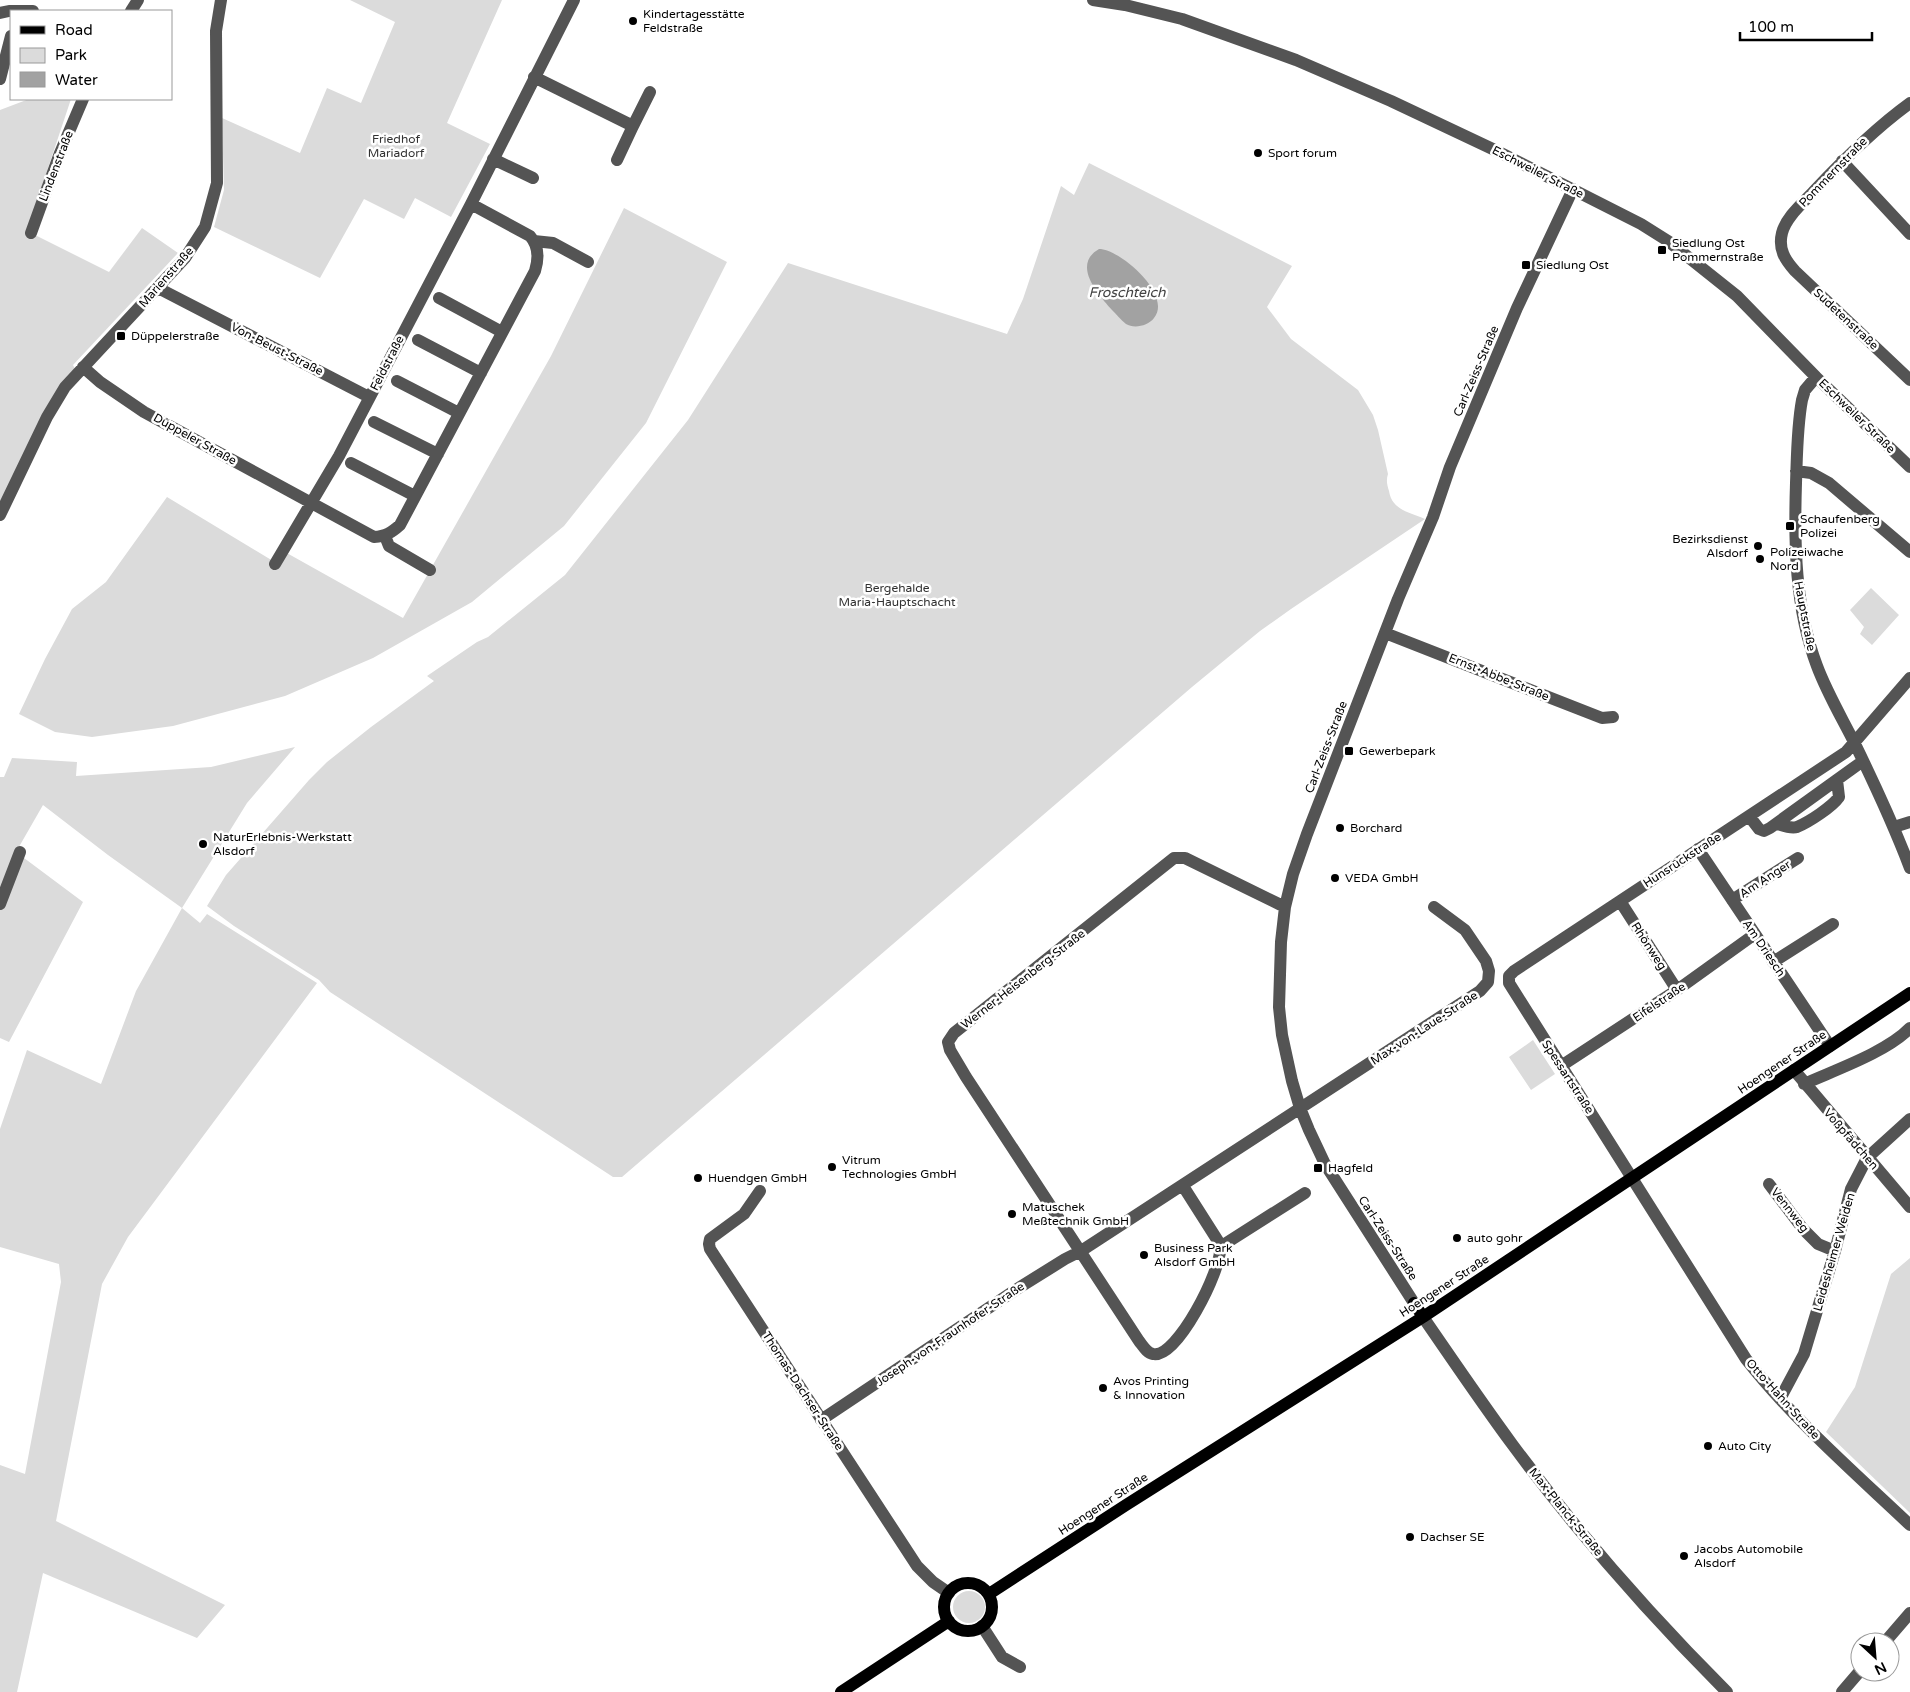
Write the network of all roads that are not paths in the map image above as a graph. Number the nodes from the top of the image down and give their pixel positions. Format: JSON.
{"nodes":[{"id":1,"x":220,"y":0,"type":"edge"},
{"id":2,"x":574,"y":0,"type":"edge"},
{"id":3,"x":1093,"y":0,"type":"edge"},
{"id":4,"x":10,"y":38,"type":"edge"},
{"id":5,"x":3,"y":53,"type":"edge"},
{"id":6,"x":534,"y":77,"type":"junction"},
{"id":7,"x":0,"y":79,"type":"edge"},
{"id":8,"x":650,"y":92,"type":"dead end"},
{"id":9,"x":83,"y":100,"type":"edge"},
{"id":10,"x":1910,"y":103,"type":"edge"},
{"id":11,"x":633,"y":126,"type":"junction"},
{"id":12,"x":493,"y":159,"type":"junction"},
{"id":13,"x":617,"y":160,"type":"dead end"},
{"id":14,"x":1842,"y":161,"type":"junction"},
{"id":15,"x":533,"y":178,"type":"dead end"},
{"id":16,"x":1573,"y":189,"type":"junction"},
{"id":17,"x":471,"y":204,"type":"junction"},
{"id":18,"x":31,"y":233,"type":"dead end"},
{"id":19,"x":1910,"y":234,"type":"edge"},
{"id":20,"x":534,"y":241,"type":"junction"},
{"id":21,"x":1784,"y":256,"type":"joint"},
{"id":22,"x":588,"y":262,"type":"dead end"},
{"id":23,"x":158,"y":288,"type":"junction"},
{"id":24,"x":439,"y":298,"type":"dead end"},
{"id":25,"x":502,"y":332,"type":"junction"},
{"id":26,"x":418,"y":340,"type":"dead end"},
{"id":27,"x":83,"y":367,"type":"junction"},
{"id":28,"x":481,"y":373,"type":"junction"},
{"id":29,"x":1816,"y":377,"type":"junction"},
{"id":30,"x":1910,"y":380,"type":"edge"},
{"id":31,"x":397,"y":381,"type":"dead end"},
{"id":32,"x":369,"y":397,"type":"junction"},
{"id":33,"x":459,"y":413,"type":"junction"},
{"id":34,"x":374,"y":422,"type":"dead end"},
{"id":35,"x":438,"y":454,"type":"junction"},
{"id":36,"x":351,"y":463,"type":"dead end"},
{"id":37,"x":1910,"y":467,"type":"edge"},
{"id":38,"x":1796,"y":471,"type":"junction"},
{"id":39,"x":415,"y":496,"type":"junction"},
{"id":40,"x":312,"y":503,"type":"junction"},
{"id":41,"x":0,"y":515,"type":"edge"},
{"id":42,"x":385,"y":536,"type":"junction"},
{"id":43,"x":1910,"y":552,"type":"edge"},
{"id":44,"x":275,"y":564,"type":"dead end"},
{"id":45,"x":430,"y":570,"type":"dead end"},
{"id":46,"x":1385,"y":633,"type":"junction"},
{"id":47,"x":1910,"y":678,"type":"edge"},
{"id":48,"x":1614,"y":717,"type":"dead end"},
{"id":49,"x":1855,"y":744,"type":"junction"},
{"id":50,"x":1863,"y":760,"type":"junction"},
{"id":51,"x":1749,"y":816,"type":"junction"},
{"id":52,"x":1910,"y":822,"type":"edge"},
{"id":53,"x":1894,"y":827,"type":"junction"},
{"id":54,"x":1698,"y":849,"type":"junction"},
{"id":55,"x":20,"y":852,"type":"dead end"},
{"id":56,"x":1798,"y":858,"type":"dead end"},
{"id":57,"x":1910,"y":868,"type":"edge"},
{"id":58,"x":1732,"y":900,"type":"junction"},
{"id":59,"x":1620,"y":901,"type":"junction"},
{"id":60,"x":0,"y":904,"type":"edge"},
{"id":61,"x":1285,"y":907,"type":"junction"},
{"id":62,"x":1434,"y":907,"type":"dead end"},
{"id":63,"x":1833,"y":924,"type":"dead end"},
{"id":64,"x":1755,"y":934,"type":"junction"},
{"id":65,"x":1773,"y":962,"type":"junction"},
{"id":66,"x":1509,"y":976,"type":"joint"},
{"id":67,"x":1677,"y":990,"type":"junction"},
{"id":68,"x":1910,"y":993,"type":"edge"},
{"id":69,"x":1910,"y":1028,"type":"edge"},
{"id":70,"x":1830,"y":1046,"type":"junction"},
{"id":71,"x":1561,"y":1066,"type":"junction"},
{"id":72,"x":1794,"y":1070,"type":"junction"},
{"id":73,"x":1804,"y":1084,"type":"junction"},
{"id":74,"x":1300,"y":1108,"type":"junction"},
{"id":75,"x":1910,"y":1119,"type":"edge"},
{"id":76,"x":1868,"y":1158,"type":"junction"},
{"id":77,"x":1632,"y":1177,"type":"junction"},
{"id":78,"x":1769,"y":1184,"type":"dead end"},
{"id":79,"x":1183,"y":1186,"type":"junction"},
{"id":80,"x":760,"y":1191,"type":"dead end"},
{"id":81,"x":1305,"y":1193,"type":"dead end"},
{"id":82,"x":1910,"y":1207,"type":"edge"},
{"id":83,"x":1220,"y":1247,"type":"junction"},
{"id":84,"x":1081,"y":1251,"type":"junction"},
{"id":85,"x":1835,"y":1251,"type":"junction"},
{"id":86,"x":1414,"y":1303,"type":"joint"},
{"id":87,"x":1423,"y":1317,"type":"junction"},
{"id":88,"x":1780,"y":1399,"type":"junction"},
{"id":89,"x":821,"y":1420,"type":"junction"},
{"id":90,"x":1910,"y":1525,"type":"edge"},
{"id":91,"x":949,"y":1593,"type":"junction"},
{"id":92,"x":989,"y":1594,"type":"junction"},
{"id":93,"x":1910,"y":1613,"type":"edge"},
{"id":94,"x":949,"y":1621,"type":"junction"},
{"id":95,"x":982,"y":1626,"type":"junction"},
{"id":96,"x":1894,"y":1632,"type":"edge"},
{"id":97,"x":1020,"y":1667,"type":"dead end"},
{"id":98,"x":1851,"y":1682,"type":"edge"},
{"id":99,"x":841,"y":1692,"type":"edge"},
{"id":100,"x":1727,"y":1692,"type":"edge"},
{"id":101,"x":1842,"y":1692,"type":"edge"}],
"edges":[{"from":1,"to":23,"type":"street","name":"Marienstraße"},
{"from":2,"to":6,"type":"street","name":"Feldstraße"},
{"from":3,"to":16,"type":"street","name":"Eschweiler Straße"},
{"from":4,"to":5,"type":"street"},
{"from":5,"to":7,"type":"street"},
{"from":6,"to":11,"type":"street"},
{"from":6,"to":12,"type":"street","name":"Feldstraße"},
{"from":8,"to":11,"type":"street"},
{"from":9,"to":18,"type":"street","name":"Lindenstraße"},
{"from":10,"to":14,"type":"street","name":"Pommernstraße"},
{"from":11,"to":13,"type":"street"},
{"from":12,"to":15,"type":"street"},
{"from":12,"to":17,"type":"street","name":"Feldstraße"},
{"from":14,"to":19,"type":"street"},
{"from":14,"to":21,"type":"street","name":"Pommernstraße"},
{"from":16,"to":29,"type":"street","name":"Eschweiler Straße"},
{"from":16,"to":46,"type":"street","name":"Carl-Zeiss-Straße"},
{"from":17,"to":20,"type":"street"},
{"from":17,"to":32,"type":"street","name":"Feldstraße"},
{"from":20,"to":22,"type":"street"},
{"from":20,"to":25,"type":"street"},
{"from":21,"to":30,"type":"street","name":"Sudetenstraße"},
{"from":23,"to":27,"type":"street","name":"Marienstraße"},
{"from":23,"to":32,"type":"street","name":"Von-Beust-Straße"},
{"from":24,"to":25,"type":"street"},
{"from":25,"to":28,"type":"street"},
{"from":26,"to":28,"type":"street"},
{"from":27,"to":40,"type":"street","name":"Düppeler Straße"},
{"from":27,"to":41,"type":"street","name":"Marienstraße"},
{"from":28,"to":33,"type":"street"},
{"from":29,"to":37,"type":"street","name":"Eschweiler Straße"},
{"from":29,"to":38,"type":"street","name":"Hauptstraße"},
{"from":31,"to":33,"type":"street"},
{"from":32,"to":40,"type":"street","name":"Feldstraße"},
{"from":33,"to":35,"type":"street"},
{"from":34,"to":35,"type":"street"},
{"from":35,"to":39,"type":"street"},
{"from":36,"to":39,"type":"street"},
{"from":38,"to":43,"type":"street"},
{"from":38,"to":49,"type":"street","name":"Hauptstraße"},
{"from":39,"to":42,"type":"street"},
{"from":40,"to":42,"type":"street","name":"Düppeler Straße"},
{"from":40,"to":44,"type":"street","name":"Feldstraße"},
{"from":42,"to":45,"type":"street"},
{"from":46,"to":48,"type":"street","name":"Ernst-Abbe-Straße"},
{"from":46,"to":61,"type":"street","name":"Carl-Zeiss-Straße"},
{"from":47,"to":49,"type":"street","name":"Hunsrückstraße"},
{"from":49,"to":50,"type":"street","name":"Hauptstraße"},
{"from":49,"to":51,"type":"street","name":"Hunsrückstraße"},
{"from":50,"to":51,"type":"street"},
{"from":50,"to":53,"type":"street","name":"Hauptstraße"},
{"from":51,"to":54,"type":"street","name":"Hunsrückstraße"},
{"from":52,"to":53,"type":"street"},
{"from":53,"to":57,"type":"street","name":"Hauptstraße"},
{"from":54,"to":58,"type":"street","name":"Am Driesch"},
{"from":54,"to":59,"type":"street","name":"Hunsrückstraße"},
{"from":55,"to":60,"type":"street"},
{"from":56,"to":58,"type":"street","name":"Am Anger"},
{"from":58,"to":64,"type":"street","name":"Am Driesch"},
{"from":59,"to":66,"type":"street","name":"Hunsrückstraße"},
{"from":59,"to":67,"type":"street","name":"Rhönweg"},
{"from":61,"to":74,"type":"street","name":"Carl-Zeiss-Straße"},
{"from":61,"to":84,"type":"street","name":"Werner-Heisenberg-Straße"},
{"from":62,"to":74,"type":"street","name":"Max-von-Laue-Straße"},
{"from":63,"to":65,"type":"street"},
{"from":64,"to":65,"type":"street","name":"Am Driesch"},
{"from":64,"to":67,"type":"street","name":"Eifelstraße"},
{"from":65,"to":70,"type":"street","name":"Am Driesch"},
{"from":66,"to":71,"type":"street","name":"Spessartstraße"},
{"from":67,"to":71,"type":"street","name":"Eifelstraße"},
{"from":68,"to":70,"type":"main road","name":"Hoengener Straße"},
{"from":69,"to":73,"type":"street"},
{"from":70,"to":72,"type":"main road","name":"Hoengener Straße"},
{"from":71,"to":77,"type":"street","name":"Spessartstraße"},
{"from":72,"to":73,"type":"street","name":"Voßpfädchen"},
{"from":72,"to":77,"type":"main road","name":"Hoengener Straße"},
{"from":73,"to":76,"type":"street","name":"Voßpfädchen"},
{"from":74,"to":79,"type":"street","name":"Joseph-von-Fraunhofer-Straße"},
{"from":74,"to":86,"type":"street","name":"Carl-Zeiss-Straße"},
{"from":75,"to":76,"type":"street","name":"Leidesheimer Weiden"},
{"from":76,"to":82,"type":"street","name":"Voßpfädchen"},
{"from":76,"to":85,"type":"street","name":"Leidesheimer Weiden"},
{"from":77,"to":87,"type":"main road","name":"Hoengener Straße"},
{"from":77,"to":88,"type":"street","name":"Otto-Hahn-Straße"},
{"from":78,"to":85,"type":"street","name":"Vennweg"},
{"from":79,"to":83,"type":"street"},
{"from":79,"to":84,"type":"street","name":"Joseph-von-Fraunhofer-Straße"},
{"from":80,"to":89,"type":"street","name":"Thomas-Dachser-Straße"},
{"from":81,"to":83,"type":"street"},
{"from":83,"to":84,"type":"street"},
{"from":84,"to":89,"type":"street","name":"Joseph-von-Fraunhofer-Straße"},
{"from":85,"to":88,"type":"street","name":"Leidesheimer Weiden"},
{"from":86,"to":87,"type":"main road","name":"Carl-Zeiss-Straße"},
{"from":87,"to":92,"type":"main road","name":"Hoengener Straße"},
{"from":87,"to":100,"type":"street","name":"Max-Planck-Straße"},
{"from":88,"to":90,"type":"street","name":"Otto-Hahn-Straße"},
{"from":89,"to":91,"type":"street","name":"Thomas-Dachser-Straße"},
{"from":91,"to":92,"type":"main road"},
{"from":91,"to":94,"type":"main road"},
{"from":92,"to":95,"type":"main road"},
{"from":93,"to":96,"type":"street"},
{"from":94,"to":95,"type":"main road"},
{"from":94,"to":99,"type":"main road"},
{"from":95,"to":97,"type":"street"},
{"from":98,"to":101,"type":"street"}]}
